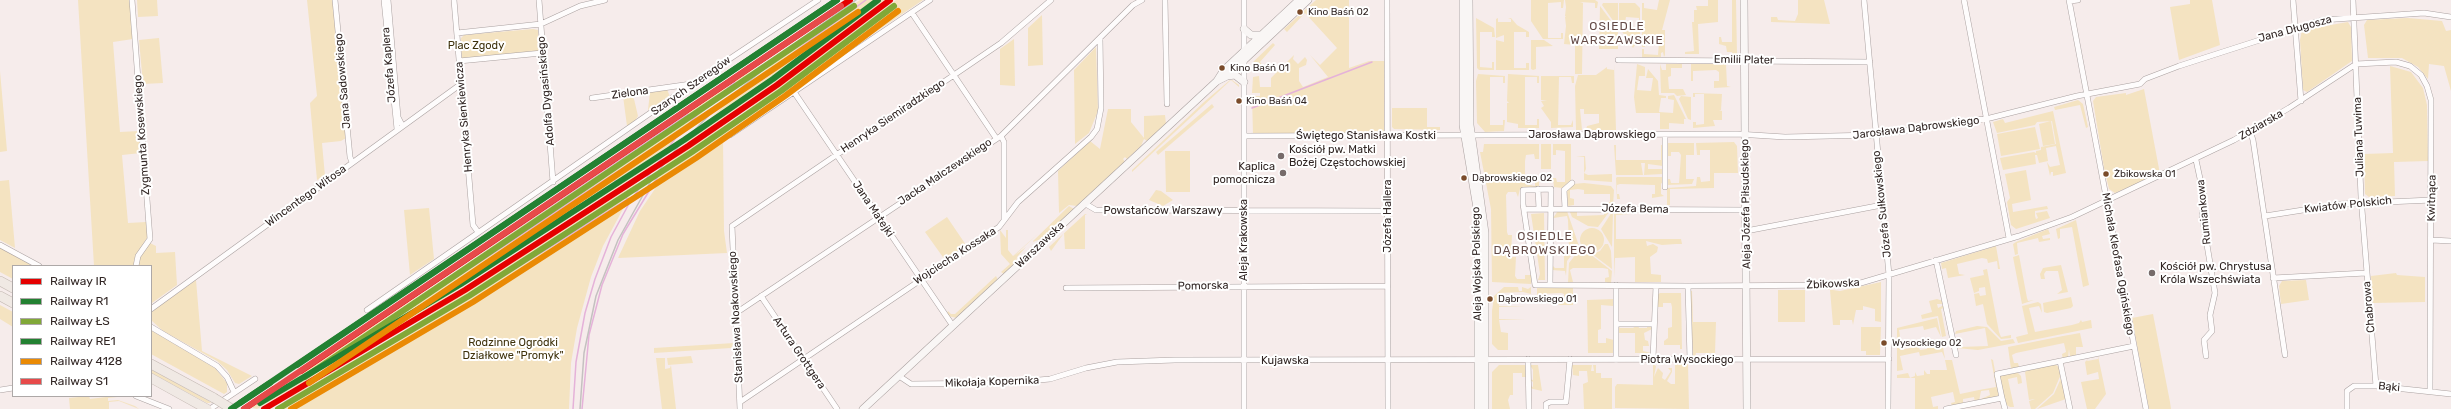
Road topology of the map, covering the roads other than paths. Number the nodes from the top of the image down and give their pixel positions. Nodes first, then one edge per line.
1 (132, 0) edge
2 (335, 0) edge
3 (384, 0) edge
4 (388, 0) edge
5 (454, 0) edge
6 (538, 0) edge
7 (605, 0) edge
8 (818, 0) edge
9 (930, 0) edge
10 (1051, 0) edge
11 (1142, 0) edge
12 (1165, 0) edge
13 (1244, 0) edge
14 (1299, 0) edge
15 (1308, 0) edge
16 (1387, 0) edge
17 (1463, 0) edge
18 (1469, 0) edge
19 (1744, 0) edge
20 (1864, 0) edge
21 (1964, 0) edge
22 (2078, 0) edge
23 (2293, 0) edge
24 (2353, 0) edge
25 (2070, 1) edge
26 (912, 13) junction
27 (2354, 16) junction
28 (2451, 17) edge
29 (540, 24) junction
30 (2296, 27) junction
31 (1244, 29) junction
32 (457, 33) junction
33 (1261, 35) junction
34 (1100, 38) junction
35 (1244, 51) junction
36 (542, 53) junction
37 (1244, 60) junction
38 (1618, 60) dead end
39 (1744, 60) junction
40 (459, 61) junction
41 (1870, 62) junction
42 (2356, 64) junction
43 (954, 74) junction
44 (1226, 76) junction
45 (2145, 79) joint
46 (1217, 81) junction
47 (1244, 82) junction
48 (461, 84) junction
49 (692, 84) junction
50 (794, 92) junction
51 (2087, 94) junction
52 (592, 98) dead end
53 (2301, 101) junction
54 (1167, 104) dead end
55 (1987, 119) junction
56 (402, 125) junction
57 (396, 129) junction
58 (2250, 131) junction
59 (730, 135) dead end
60 (1665, 135) junction
61 (1745, 135) junction
62 (1875, 135) junction
63 (1244, 136) junction
64 (1387, 136) junction
65 (1467, 136) junction
66 (998, 137) junction
67 (836, 154) junction
68 (2196, 160) junction
69 (352, 162) junction
70 (2160, 177) joint
71 (554, 182) junction
72 (1572, 183) dead end
73 (1665, 187) dead end
74 (1538, 189) junction
75 (2432, 200) junction
76 (2107, 201) junction
77 (2362, 202) junction
78 (1084, 203) junction
79 (1882, 205) junction
80 (1524, 208) junction
81 (1551, 208) junction
82 (1565, 208) junction
83 (1539, 209) junction
84 (1388, 210) junction
85 (1746, 210) junction
86 (1244, 211) junction
87 (2265, 216) junction
88 (878, 217) junction
89 (1004, 221) junction
90 (732, 226) joint
91 (1746, 231) junction
92 (478, 232) junction
93 (2009, 238) junction
94 (2431, 240) junction
95 (2451, 241) edge
96 (0, 245) edge
97 (1936, 260) junction
98 (37, 265) edge
99 (136, 265) edge
100 (2366, 273) junction
101 (1889, 276) junction
102 (2273, 278) junction
103 (920, 279) junction
104 (0, 281) edge
105 (1550, 285) junction
106 (1616, 285) junction
107 (1747, 285) junction
108 (1244, 286) junction
109 (1388, 286) junction
110 (1656, 286) junction
111 (1688, 286) junction
112 (12, 287) edge
113 (1066, 288) dead end
114 (0, 296) edge
115 (761, 296) junction
116 (12, 302) edge
117 (152, 307) edge
118 (366, 310) dead end
119 (736, 313) junction
120 (1616, 324) junction
121 (1654, 324) junction
122 (953, 326) junction
123 (152, 328) edge
124 (2134, 346) junction
125 (1956, 355) dead end
126 (2286, 355) dead end
127 (2206, 356) dead end
128 (802, 358) junction
129 (1482, 359) junction
130 (1528, 359) junction
131 (1570, 359) junction
132 (1653, 359) junction
133 (1889, 359) junction
134 (1388, 360) junction
135 (1616, 360) junction
136 (1690, 360) junction
137 (1747, 360) junction
138 (1244, 361) junction
139 (2060, 361) junction
140 (152, 365) edge
141 (1086, 368) joint
142 (899, 376) junction
143 (152, 379) edge
144 (255, 379) dead end
145 (2376, 386) junction
146 (12, 388) edge
147 (0, 390) edge
148 (2430, 391) junction
149 (234, 392) junction
150 (2451, 394) edge
151 (139, 397) edge
152 (2002, 398) junction
153 (740, 402) junction
154 (206, 408) edge
155 (169, 409) edge
156 (232, 409) edge
157 (740, 409) edge
158 (837, 409) edge
159 (863, 409) edge
160 (1244, 409) edge
161 (1388, 409) edge
162 (1478, 409) edge
163 (1485, 409) edge
164 (1529, 409) edge
165 (1546, 409) edge
166 (1747, 409) edge
167 (1888, 409) edge
168 (1946, 409) edge
169 (2005, 409) edge
170 (2070, 409) edge
171 (2146, 409) edge
172 (2347, 409) edge

1 - 99 street, Zygmunta Kosewskiego
2 - 69 street, Jana Sadowskiego
3 - 57 street, Józefa Kaplera
4 - 56 street, Józefa Kaplera
5 - 32 street, Henryka Sienkiewicza
6 - 29 street, Adolfa Dygasińskiego
7 - 29 street
8 - 49 street, Szarych Szeregów
9 - 26 street
10 - 43 street, Henryka Siemiradzkiego
11 - 34 street, Jacka Malczewskiego
12 - 54 street
13 - 31 street, Aleja Krakowska
14 - 33 street, Warszawska
15 - 37 street, Warszawska
16 - 64 street, Józefa Hallera
17 - 65 street, Aleja Wojska Polskiego
18 - 65 street, Aleja Wojska Polskiego
19 - 39 street, Aleja Józefa Piłsudskiego
20 - 41 street, Józefa Sułkowskiego
21 - 55 street
22 - 25 street
23 - 30 street
24 - 27 street, Juliana Tuwima
25 - 51 street, Michała Kleofasa Ogińskiego
26 - 43 street
26 - 50 street
27 - 28 street, Jana Długosza
27 - 30 street, Jana Długosza
27 - 42 street, Juliana Tuwima
29 - 32 street
29 - 36 street, Adolfa Dygasińskiego
30 - 45 street, Jana Długosza
30 - 53 street
31 - 33 street
31 - 35 street, Aleja Krakowska
32 - 40 street, Henryka Sienkiewicza
33 - 35 street, Warszawska
34 - 66 street, Jacka Malczewskiego
34 - 89 street, Wojciecha Kossaka
35 - 37 street, Aleja Krakowska
35 - 46 street, Warszawska
36 - 40 street
36 - 71 street, Adolfa Dygasińskiego
37 - 44 street, Warszawska
37 - 47 street, Aleja Krakowska
38 - 39 street, Emilii Plater
39 - 41 street, Emilii Plater
39 - 61 street, Aleja Józefa Piłsudskiego
40 - 48 street, Henryka Sienkiewicza
41 - 62 street, Józefa Sułkowskiego
42 - 53 street, Zdziarska
42 - 75 street, Kwitnąca
42 - 77 street, Juliana Tuwima
43 - 66 street
43 - 67 street, Henryka Siemiradzkiego
44 - 46 street, Warszawska
44 - 47 street
45 - 51 street, Jarosława Dąbrowskiego
46 - 78 street, Warszawska
47 - 63 street, Aleja Krakowska
48 - 56 street, Wincentego Witosa
48 - 92 street, Henryka Sienkiewicza
49 - 52 street, Zielona
49 - 71 street, Szarych Szeregów
50 - 59 street
50 - 67 street, Jana Matejki
51 - 55 street, Jarosława Dąbrowskiego
51 - 76 street, Michała Kleofasa Ogińskiego
53 - 58 street, Zdziarska
55 - 62 street, Jarosława Dąbrowskiego
55 - 93 street
56 - 57 street, Wincentego Witosa
57 - 69 street, Wincentego Witosa
58 - 68 street, Zdziarska
58 - 87 street
60 - 61 street, Jarosława Dąbrowskiego
60 - 65 street, Jarosława Dąbrowskiego
60 - 73 street
61 - 62 street, Jarosława Dąbrowskiego
61 - 85 street, Aleja Józefa Piłsudskiego
62 - 79 street, Józefa Sułkowskiego
63 - 64 street, Świętego Stanisława Kostki
63 - 86 street, Aleja Krakowska
64 - 65 street, Świętego Stanisława Kostki
64 - 84 street, Józefa Hallera
65 - 129 street, Aleja Wojska Polskiego
66 - 88 street, Jacka Malczewskiego
66 - 89 street
67 - 88 street, Jana Matejki
67 - 90 street, Henryka Siemiradzkiego
68 - 70 street, Zdziarska
68 - 127 street, Rumiankowa
69 - 117 street, Wincentego Witosa
70 - 76 street, Żbikowska
71 - 92 street, Szarych Szeregów
72 - 82 street
74 - 80 street
74 - 81 street
74 - 83 street
75 - 77 street, Kwiatów Polskich
75 - 94 street, Kwitnąca
76 - 93 street, Żbikowska
76 - 124 street, Michała Kleofasa Ogińskiego
77 - 87 street, Kwiatów Polskich
77 - 100 street, Juliana Tuwima
78 - 86 street, Powstańców Warszawy
78 - 122 street, Warszawska
79 - 91 street
79 - 101 street, Józefa Sułkowskiego
80 - 83 street, Józefa Bema
80 - 105 street, Żbikowska
81 - 82 street, Józefa Bema
81 - 83 street, Józefa Bema
81 - 105 street
82 - 85 street, Józefa Bema
84 - 86 street, Powstańców Warszawy
84 - 109 street, Józefa Hallera
85 - 91 street, Aleja Józefa Piłsudskiego
86 - 108 street, Aleja Krakowska
87 - 102 street
88 - 103 street, Jana Matejki
88 - 115 street, Jacka Malczewskiego
89 - 103 street, Wojciecha Kossaka
90 - 119 street, Stanisława Noakowskiego
91 - 107 street, Aleja Józefa Piłsudskiego
92 - 118 street, Szarych Szeregów
93 - 97 street, Żbikowska
94 - 95 street
94 - 148 street, Kwitnąca
96 - 98 street
97 - 101 street, Żbikowska
97 - 125 street
100 - 102 street, Chabrowa
100 - 145 street, Chabrowa
101 - 107 street, Żbikowska
101 - 133 street, Józefa Sułkowskiego
102 - 126 street
103 - 122 street, Jana Matejki
103 - 128 street, Wojciecha Kossaka
104 - 112 highway
105 - 106 street, Żbikowska
106 - 110 street, Żbikowska
106 - 120 street
107 - 111 street, Żbikowska
107 - 137 street, Aleja Józefa Piłsudskiego
108 - 109 street, Pomorska
108 - 113 street, Pomorska
108 - 138 street, Aleja Krakowska
109 - 134 street, Józefa Hallera
110 - 111 street, Żbikowska
110 - 121 street
111 - 136 street
114 - 116 highway
115 - 119 street, Jacka Malczewskiego
115 - 128 street, Artura Grottgera
119 - 153 street, Stanisława Noakowskiego
120 - 121 street
120 - 135 street
121 - 132 street
122 - 142 street, Warszawska
123 - 149 street
124 - 139 street
124 - 171 street, Michała Kleofasa Ogińskiego
128 - 153 street, Wojciecha Kossaka
128 - 158 street, Artura Grottgera
129 - 130 street, Piotra Wysockiego
129 - 134 street, Kujawska
129 - 162 street, Aleja Wojska Polskiego
129 - 163 street, Aleja Wojska Polskiego
130 - 131 street, Piotra Wysockiego
130 - 164 street
131 - 135 street, Piotra Wysockiego
131 - 165 street
132 - 135 street, Piotra Wysockiego
132 - 136 street, Piotra Wysockiego
133 - 137 street, Piotra Wysockiego
133 - 167 street, Józefa Sułkowskiego
134 - 138 street, Kujawska
134 - 161 street, Józefa Hallera
136 - 137 street, Piotra Wysockiego
137 - 166 street, Aleja Józefa Piłsudskiego
138 - 141 street, Kujawska
138 - 160 street, Aleja Krakowska
139 - 152 street
139 - 170 street
140 - 156 highway, bridge
141 - 142 street, Mikołaja Kopernika
142 - 159 street, Warszawska
143 - 154 highway
144 - 149 street
145 - 148 street, Bąki
145 - 172 street, Bąki
146 - 147 street
148 - 150 street, Bąki
149 - 154 street
151 - 155 street
152 - 168 street
152 - 169 street
153 - 157 street, Stanisława Noakowskiego

